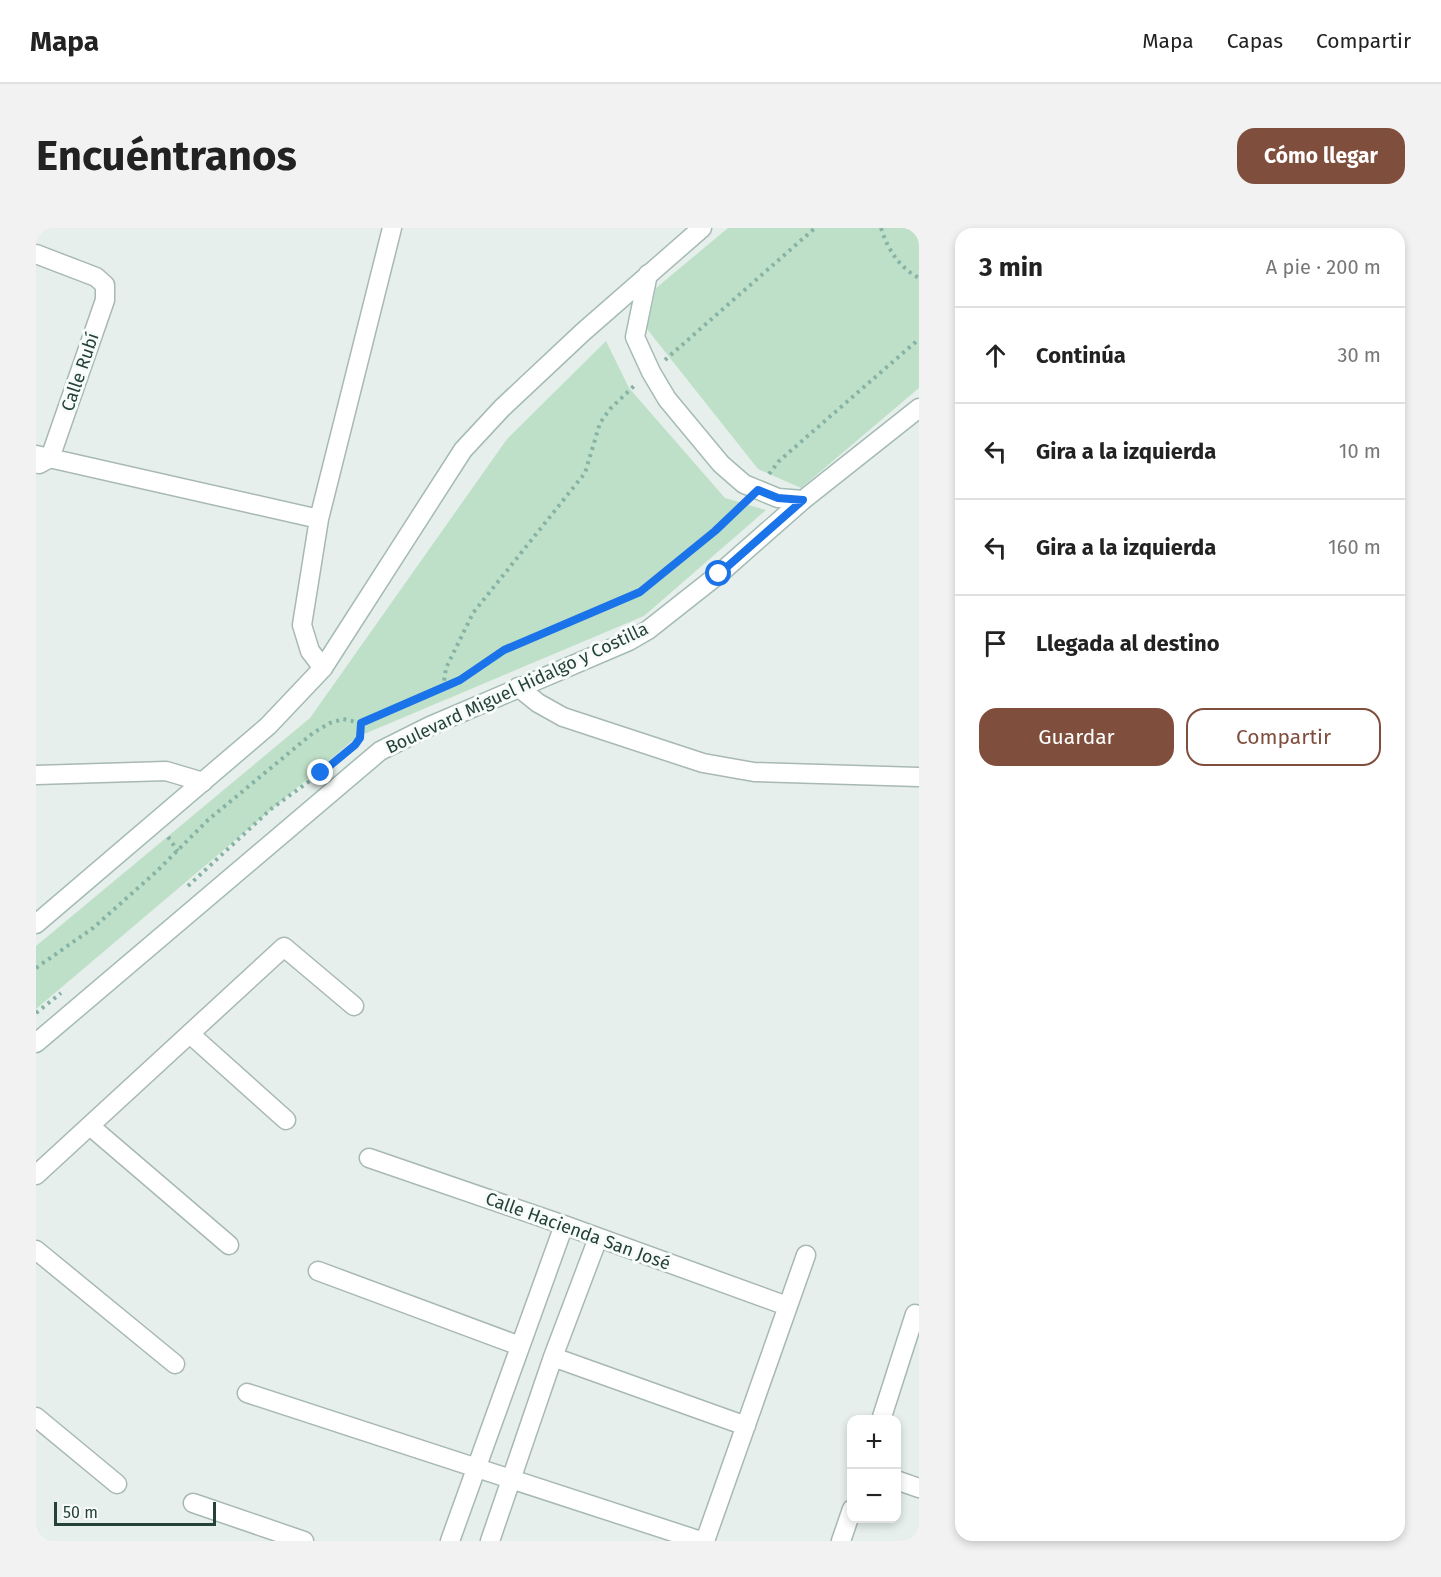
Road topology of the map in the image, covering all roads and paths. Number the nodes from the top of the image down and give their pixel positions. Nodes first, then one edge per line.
1 (392, 228) edge
2 (702, 228) edge
3 (815, 228) edge
4 (881, 228) edge
5 (36, 254) edge
6 (919, 278) edge
7 (642, 281) junction
8 (919, 339) edge
9 (651, 372) junction
10 (919, 408) edge
11 (41, 459) edge
12 (758, 490) junction
13 (803, 500) junction
14 (319, 519) junction
15 (323, 668) junction
16 (518, 687) junction
17 (443, 688) junction
18 (361, 723) junction
19 (346, 753) dead end
20 (330, 766) dead end
21 (36, 775) edge
22 (919, 777) edge
23 (202, 782) junction
24 (185, 889) dead end
25 (36, 924) edge
26 (36, 968) edge
27 (63, 992) dead end
28 (354, 1006) dead end
29 (36, 1013) edge
30 (190, 1034) junction
31 (36, 1043) edge
32 (286, 1120) dead end
33 (90, 1126) junction
34 (369, 1158) dead end
35 (36, 1175) edge
36 (564, 1225) junction
37 (598, 1238) junction
38 (229, 1245) dead end
39 (36, 1250) edge
40 (806, 1255) dead end
41 (318, 1271) dead end
42 (787, 1306) junction
43 (915, 1314) dead end
44 (519, 1346) junction
45 (911, 1356) edge
46 (554, 1357) junction
47 (175, 1364) dead end
48 (247, 1393) dead end
49 (883, 1415) edge
50 (36, 1417) edge
51 (746, 1426) junction
52 (476, 1468) junction
53 (512, 1480) junction
54 (901, 1481) edge
55 (117, 1484) dead end
56 (919, 1488) edge
57 (193, 1503) dead end
58 (847, 1523) edge
59 (304, 1541) edge
60 (450, 1541) edge
61 (490, 1541) edge
62 (703, 1541) edge
63 (841, 1541) edge

1 - 14 street
2 - 7 street
3 - 9 path
4 - 6 path
5 - 11 street, Calle Rubí
7 - 9 street
7 - 15 street
8 - 12 path
9 - 12 street
9 - 17 path
10 - 13 street, Boulevard Miguel Hidalgo y Costilla
11 - 14 street
12 - 13 street
12 - 17 path
13 - 16 street, Boulevard Miguel Hidalgo y Costilla
14 - 15 street
15 - 23 street
16 - 22 street
16 - 31 street, Boulevard Miguel Hidalgo y Costilla
17 - 18 path
18 - 19 path
18 - 26 path
20 - 24 path
21 - 23 street
23 - 25 street
27 - 29 path
28 - 30 street
30 - 32 street
30 - 33 street
33 - 35 street
33 - 38 street
34 - 36 street, Calle Hacienda San José
36 - 37 street, Calle Hacienda San José
36 - 44 street
37 - 42 street, Calle Hacienda San José
37 - 46 street
39 - 47 street
40 - 42 street
41 - 44 street
42 - 51 street
43 - 45 street
44 - 52 street
45 - 49 street
46 - 51 street
46 - 53 street
48 - 52 street
50 - 55 street
51 - 62 street
52 - 53 street
52 - 60 street
53 - 61 street
53 - 62 street
54 - 56 street
57 - 59 street
58 - 63 street

